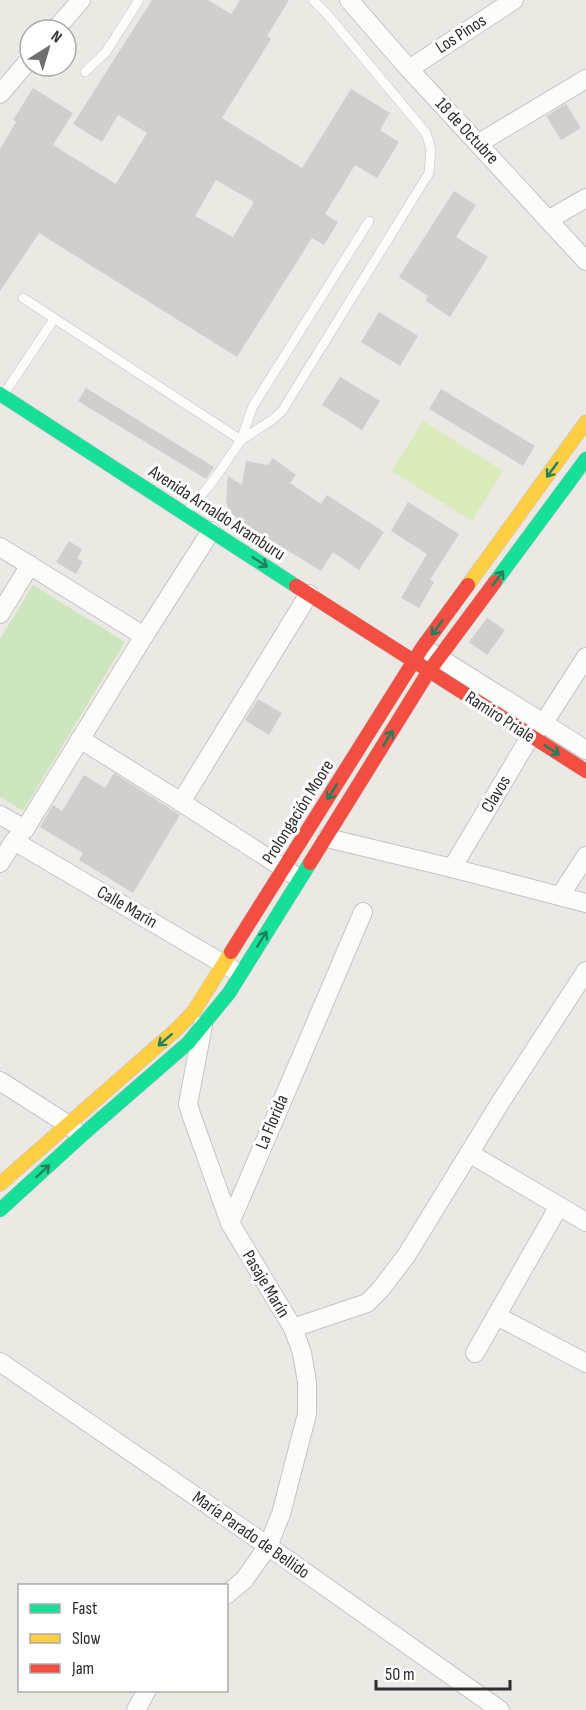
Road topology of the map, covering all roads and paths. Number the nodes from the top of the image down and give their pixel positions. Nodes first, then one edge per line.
1 (81, 0) edge
2 (140, 0) edge
3 (313, 0) edge
4 (349, 0) edge
5 (514, 0) edge
6 (65, 18) edge
7 (409, 69) junction
8 (85, 72) dead end
9 (18, 73) edge
10 (586, 79) edge
11 (0, 94) edge
12 (479, 144) junction
13 (586, 198) edge
14 (548, 220) junction
15 (369, 221) dead end
16 (586, 261) edge
17 (23, 298) dead end
18 (54, 319) junction
19 (2, 395) edge
20 (586, 422) edge
21 (241, 440) junction
22 (586, 459) edge
23 (185, 515) junction
24 (211, 531) junction
25 (0, 547) edge
26 (30, 565) junction
27 (309, 594) junction
28 (0, 614) edge
29 (144, 636) junction
30 (418, 655) junction
31 (586, 657) edge
32 (434, 664) junction
33 (537, 730) junction
34 (80, 739) junction
35 (586, 750) edge
36 (586, 771) edge
37 (181, 802) junction
38 (0, 815) edge
39 (19, 835) junction
40 (327, 838) junction
41 (586, 856) edge
42 (0, 863) edge
43 (452, 868) junction
44 (292, 874) junction
45 (560, 896) junction
46 (586, 903) edge
47 (363, 912) dead end
48 (224, 964) junction
49 (586, 971) edge
50 (239, 974) junction
51 (199, 1018) junction
52 (0, 1081) edge
53 (74, 1130) junction
54 (470, 1153) junction
55 (0, 1184) edge
56 (559, 1206) junction
57 (0, 1210) edge
58 (586, 1222) edge
59 (230, 1223) junction
60 (497, 1316) junction
61 (293, 1328) junction
62 (475, 1353) dead end
63 (586, 1363) edge
64 (1, 1364) edge
65 (268, 1546) junction
66 (228, 1593) edge
67 (146, 1692) edge
68 (136, 1710) edge
69 (500, 1710) edge

1 - 6 street
2 - 8 lane
3 - 21 lane
4 - 7 street, 18 de Octubre
5 - 7 street, Los Pinos
7 - 12 street, 18 de Octubre
9 - 11 street
10 - 12 street
12 - 14 street, 18 de Octubre
13 - 14 street
14 - 16 street, 18 de Octubre
15 - 21 lane
17 - 18 lane
18 - 19 lane
18 - 21 lane
19 - 23 street, Avenida Arnaldo Aramburu
20 -> 30 street, Prolongación Moore
21 - 23 lane
32 -> 22 street, Prolongación Moore
23 - 24 street, Avenida Arnaldo Aramburu
24 -> 27 street, Avenida Arnaldo Aramburu
24 - 29 street
25 - 26 street
26 - 28 street
26 - 29 street
27 - 30 street, Avenida Arnaldo Aramburu
27 - 37 street
29 - 34 street
30 - 32 street, Ramiro Priale
30 -> 44 street, Prolongación Moore
31 - 33 street, Clavos
32 - 33 street, Ramiro Priale
40 -> 32 street, Prolongación Moore
33 - 35 street, Ramiro Priale
33 -> 36 street, Ramiro Priale
33 - 43 street, Clavos
34 - 37 street
34 - 39 street
37 - 44 street
38 - 39 street, Calle Marin
39 - 42 street
39 - 48 street, Calle Marin
40 - 43 street
40 - 44 street, Prolongación Moore
41 - 45 street
43 - 45 street
44 - 48 street, Prolongación Moore
50 -> 44 street, Prolongación Moore
45 - 46 street
47 - 59 street, La Florida
48 - 50 street, Calle Marin
48 - 51 street, Prolongación Moore
49 - 54 street
50 - 51 street, Prolongación Moore
51 - 53 street, Prolongación Moore
51 - 59 street, Pasaje Marín
52 - 53 street
53 - 55 street, Prolongación Moore
57 -> 53 street, Prolongación Moore
54 - 56 street
54 - 61 street
56 - 58 street
56 - 60 street
59 - 61 street, Pasaje Marín
60 - 62 street
60 - 63 street
61 - 65 street, Pasaje Marín
64 - 65 street, María Parado de Bellido
65 - 66 street, Pasaje Marín
65 - 69 street, María Parado de Bellido
67 - 68 street

